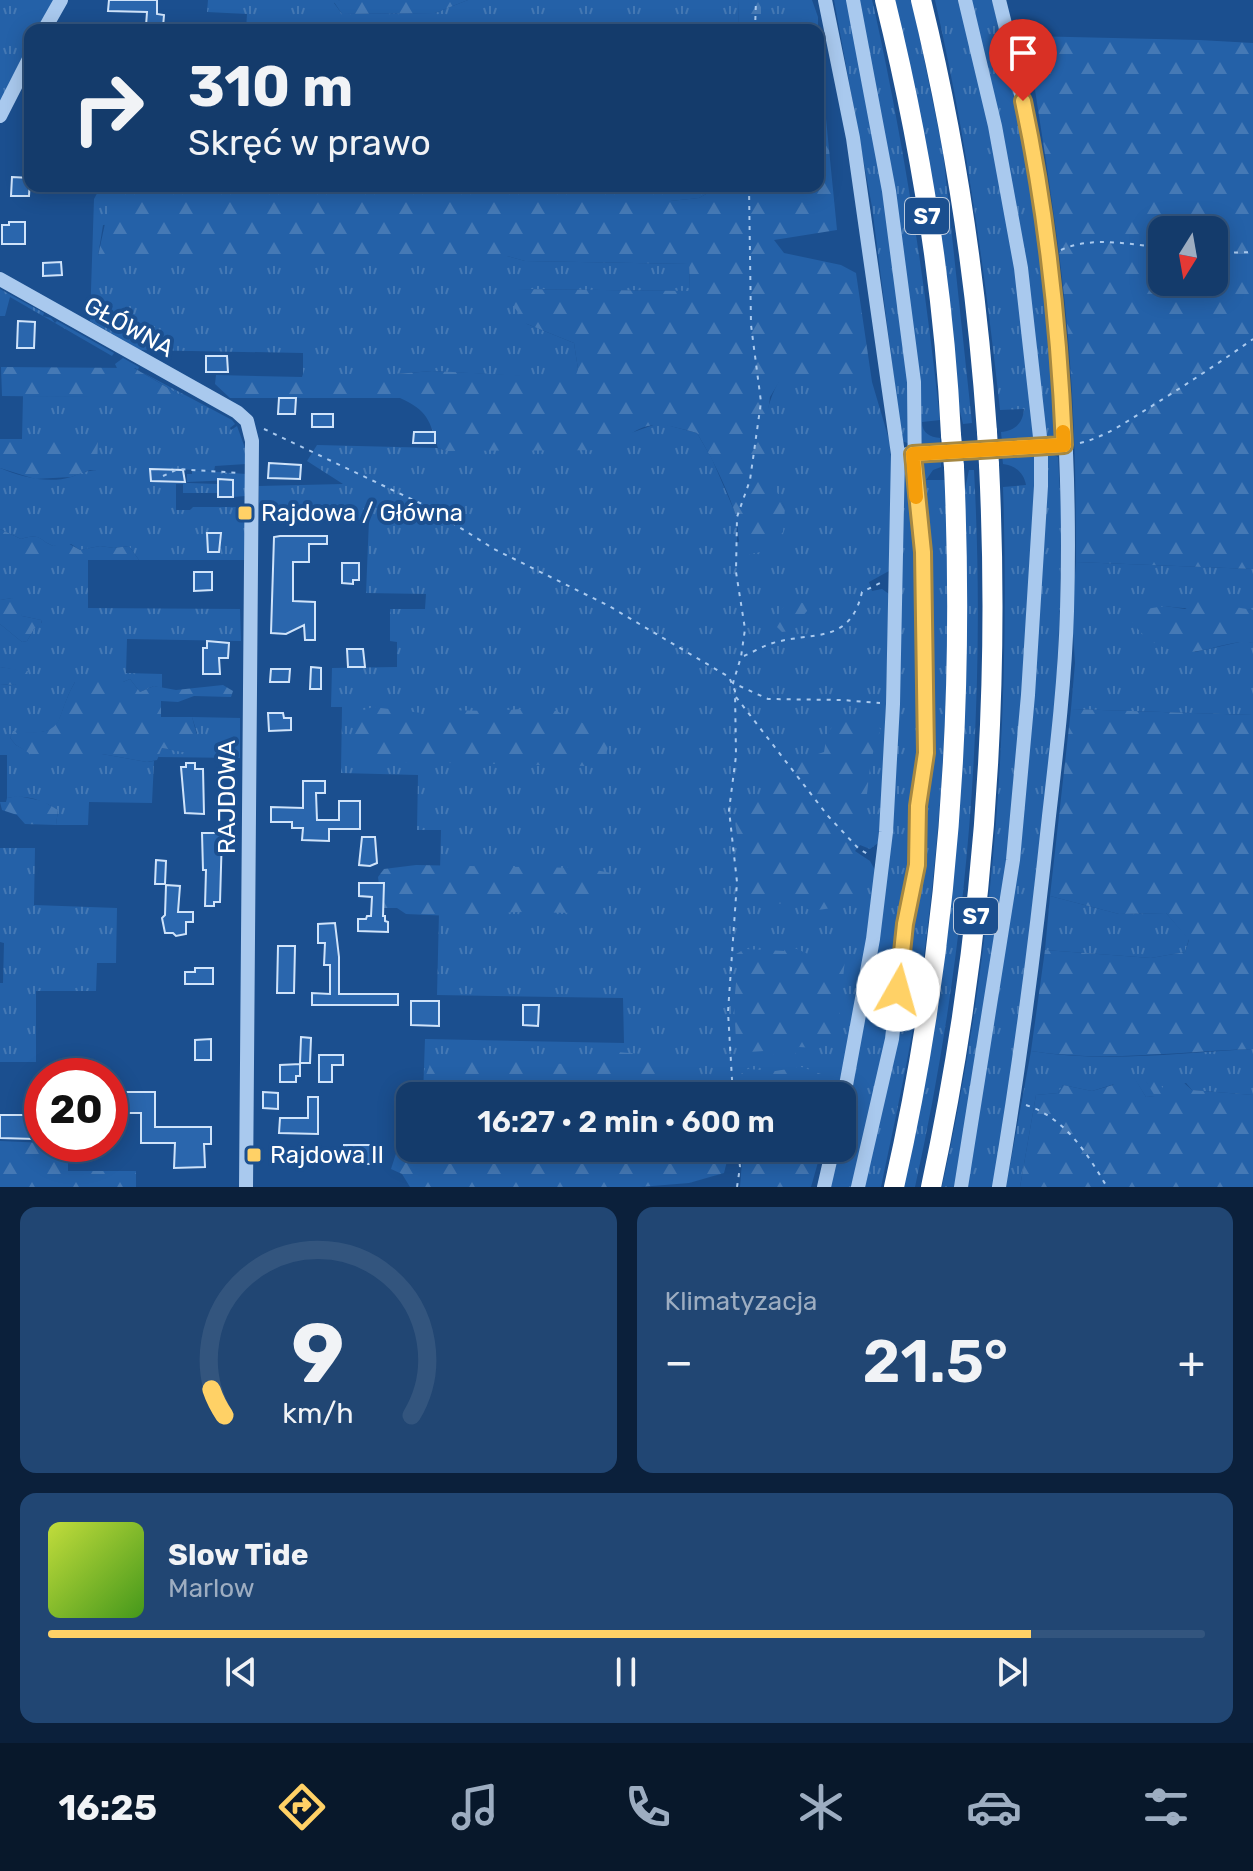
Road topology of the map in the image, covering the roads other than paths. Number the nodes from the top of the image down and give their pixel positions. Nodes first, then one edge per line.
1 (61, 0) edge
2 (825, 0) edge
3 (853, 0) edge
4 (885, 0) edge
5 (921, 0) edge
6 (965, 0) edge
7 (999, 0) edge
8 (47, 24) edge
9 (24, 69) edge
10 (0, 116) edge
11 (0, 279) edge
12 (251, 429) joint
13 (1064, 445) junction
14 (1041, 446) junction
15 (906, 454) junction
16 (847, 1082) edge
17 (830, 1162) edge
18 (246, 1187) edge
19 (824, 1187) edge
20 (858, 1187) edge
21 (894, 1187) edge
22 (931, 1187) edge
23 (961, 1187) edge
24 (999, 1187) edge

1 - 8 street
2 - 15 street
3 - 15 street
4 - 21 highway, S7, bridge
5 - 22 highway, S7, bridge
6 - 14 street
7 - 13 street
9 - 10 street
11 - 12 street, GŁÓWNA
12 - 18 street, RAJDOWA
13 - 14 street
13 - 24 street
14 - 15 street
14 - 23 street
15 - 16 street
15 - 20 street
17 - 19 street

